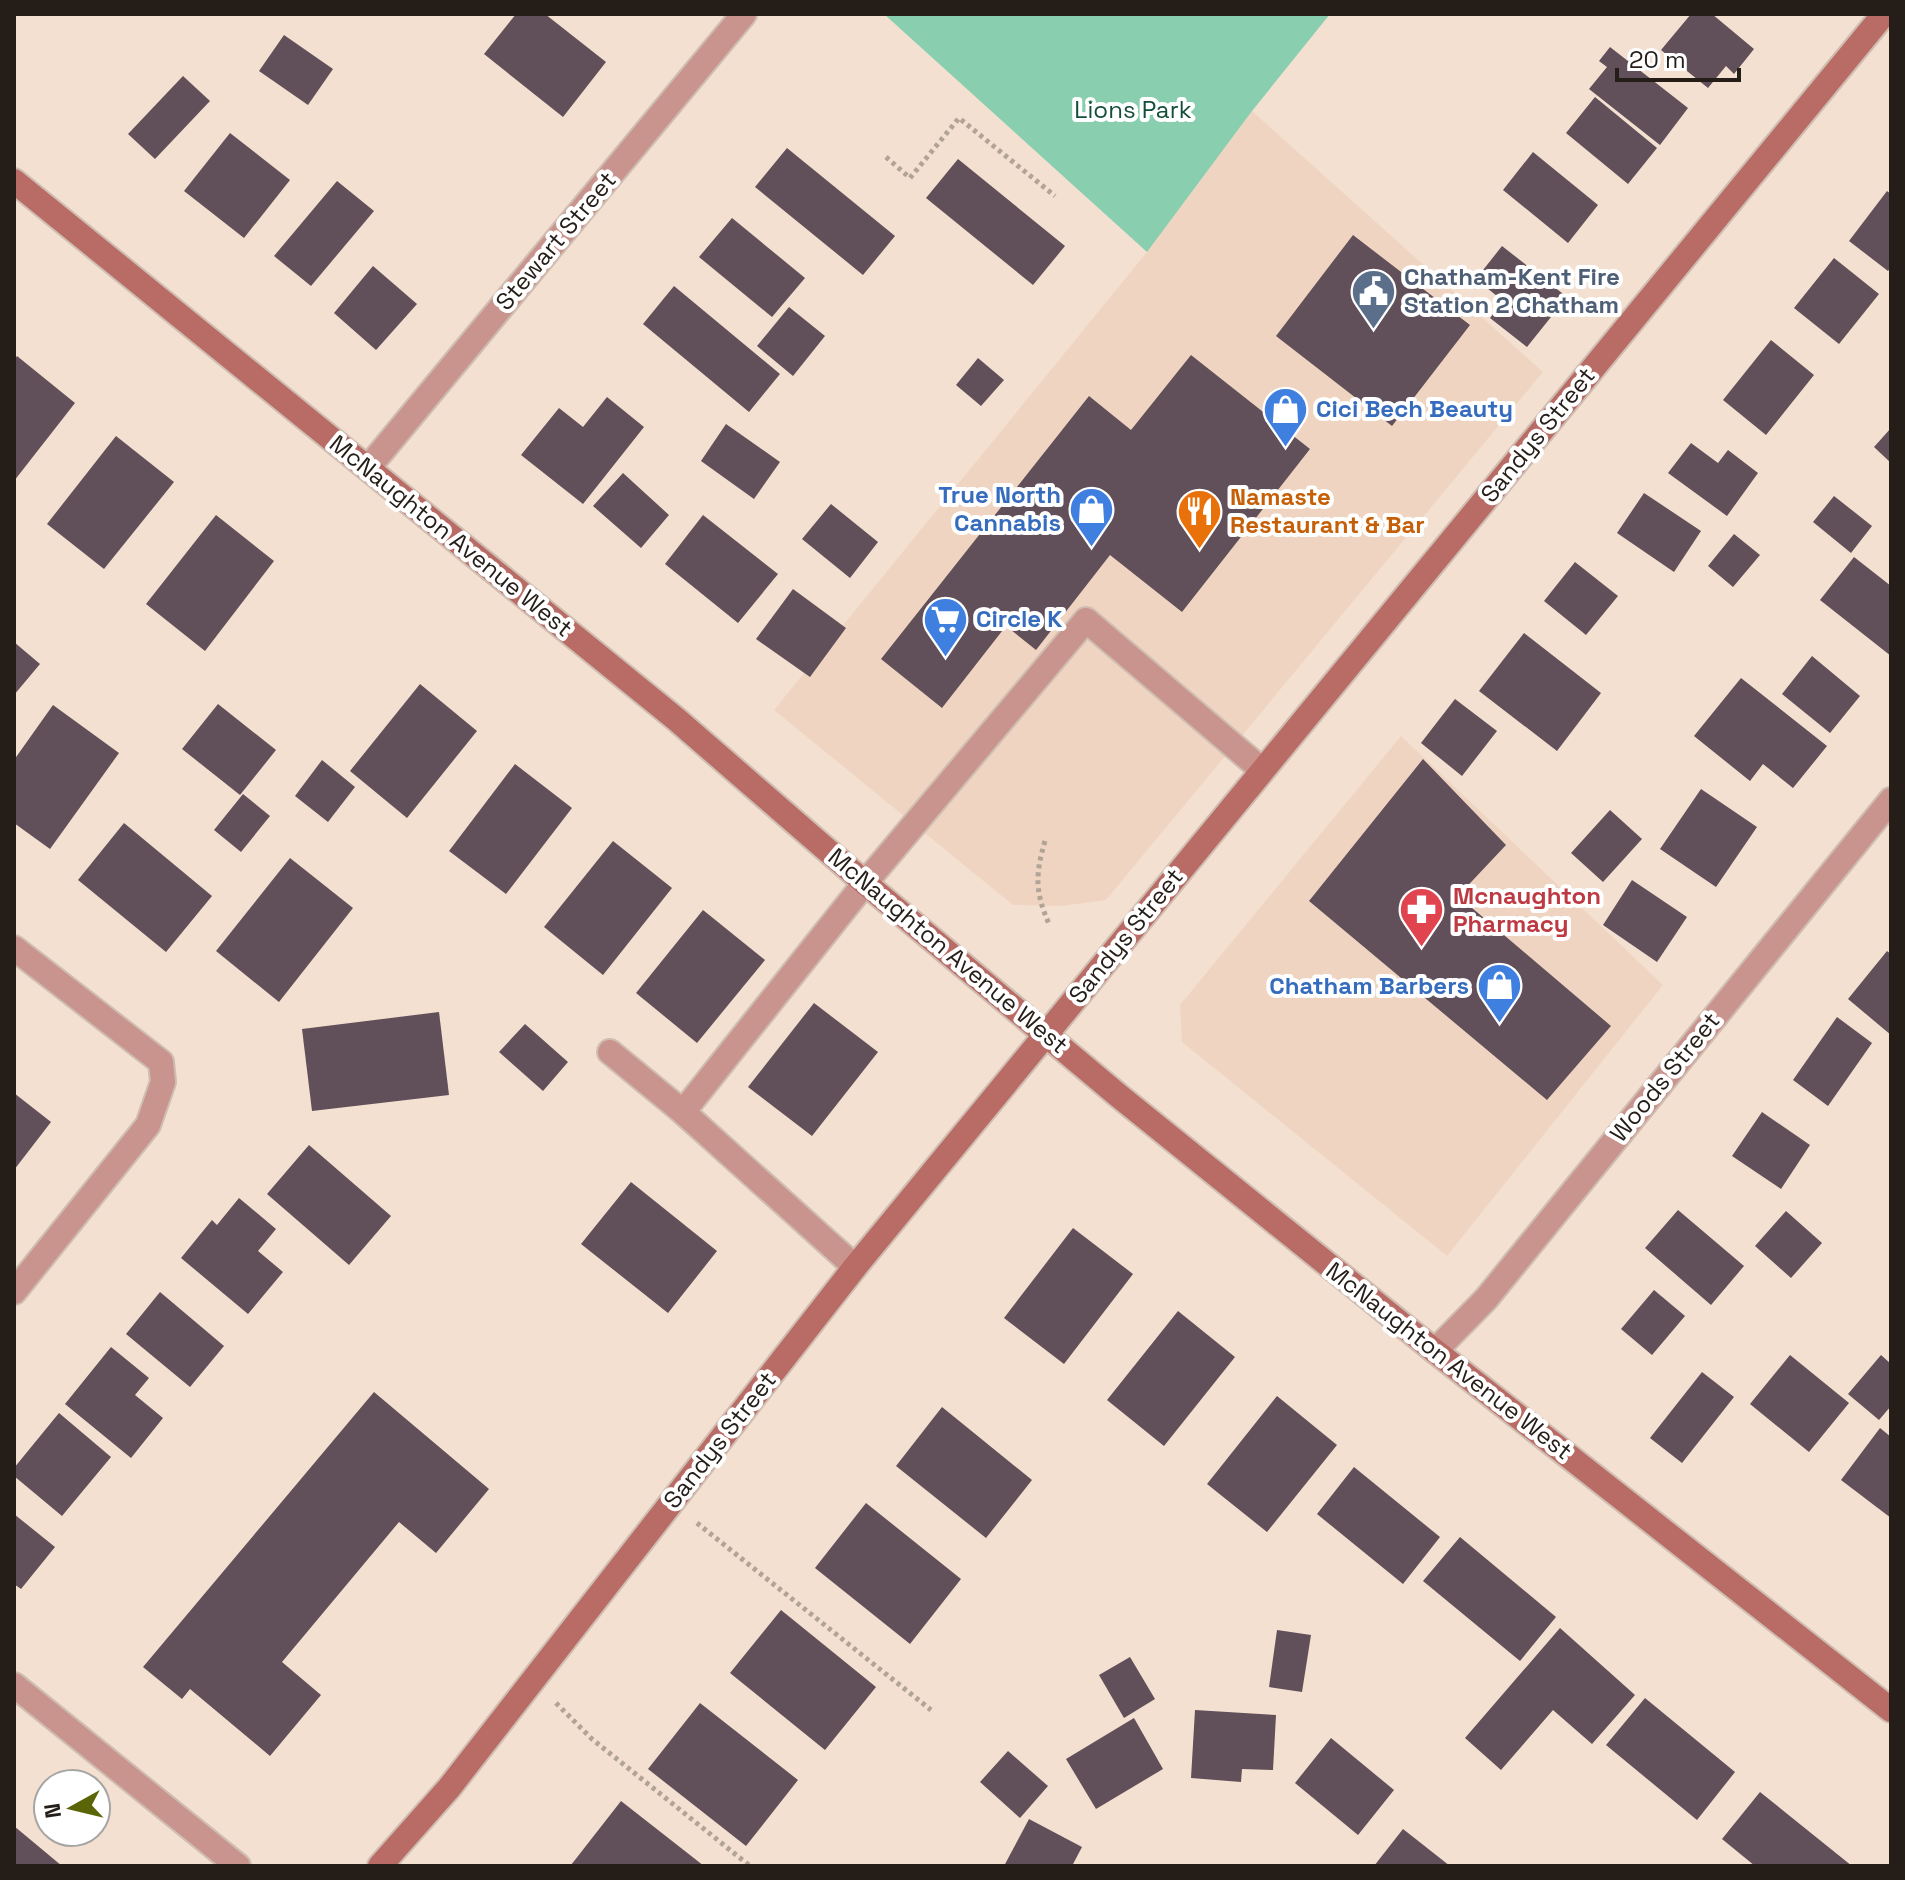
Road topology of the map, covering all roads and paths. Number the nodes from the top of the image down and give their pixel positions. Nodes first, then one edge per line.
1 (744, 14) edge
2 (1884, 14) edge
3 (886, 157) dead end
4 (14, 181) edge
5 (1055, 196) dead end
6 (368, 468) junction
7 (1262, 770) junction
8 (1891, 800) edge
9 (1045, 841) dead end
10 (865, 883) junction
11 (1049, 924) dead end
12 (14, 948) edge
13 (1047, 1033) junction
14 (610, 1052) dead end
15 (683, 1112) junction
16 (855, 1267) junction
17 (14, 1292) edge
18 (1435, 1351) junction
19 (671, 1503) junction
20 (533, 1680) junction
21 (14, 1685) edge
22 (931, 1710) dead end
23 (1891, 1710) edge
24 (238, 1866) edge
25 (380, 1866) edge
26 (750, 1866) edge

1 - 6 street, Stewart Street
2 - 7 main road, Sandys Street
3 - 5 path
4 - 6 main road, McNaughton Avenue West
6 - 10 main road, McNaughton Avenue West
7 - 10 street
7 - 13 main road, Sandys Street
8 - 18 street, Woods Street
9 - 11 path
10 - 13 main road, McNaughton Avenue West
10 - 15 street
12 - 17 street
13 - 16 main road, Sandys Street
13 - 18 main road, McNaughton Avenue West
14 - 15 street
15 - 16 street
16 - 19 main road, Sandys Street
18 - 23 main road, McNaughton Avenue West
19 - 20 main road, Sandys Street
19 - 22 path
20 - 25 main road, Sandys Street
20 - 26 path
21 - 24 street

